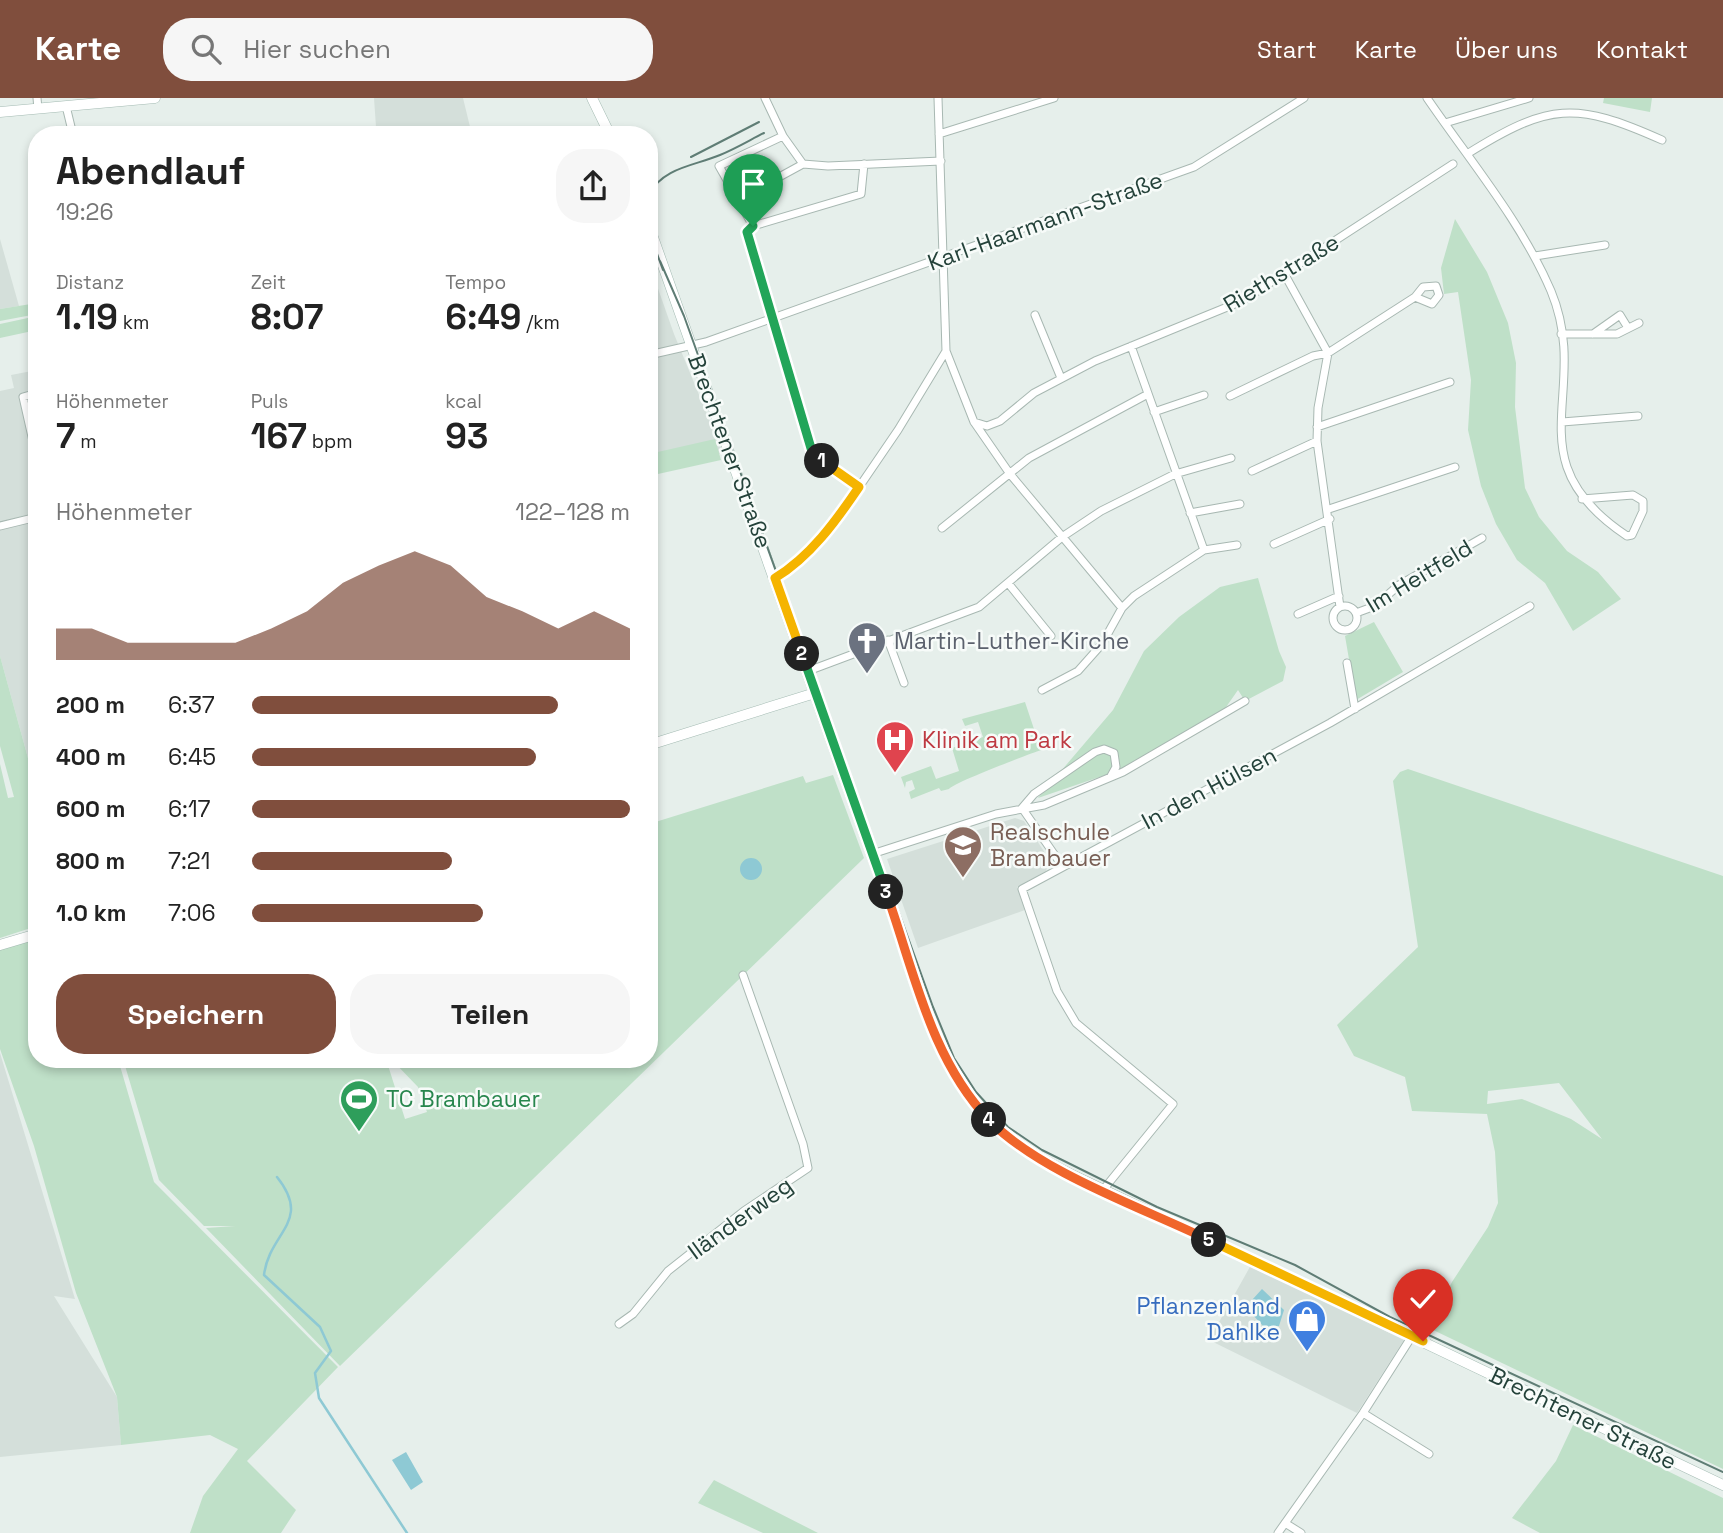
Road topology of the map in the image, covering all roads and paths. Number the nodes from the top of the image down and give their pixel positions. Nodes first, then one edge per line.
1 (155, 98) edge
2 (592, 98) edge
3 (765, 98) edge
4 (938, 98) edge
5 (1054, 98) edge
6 (1304, 98) edge
7 (1427, 98) edge
8 (1529, 98) edge
9 (38, 103) edge
10 (66, 106) junction
11 (0, 112) edge
12 (1445, 123) junction
13 (71, 126) edge
14 (606, 126) edge
15 (939, 134) junction
16 (783, 136) junction
17 (1662, 140) dead end
18 (1467, 154) junction
19 (941, 161) junction
20 (803, 164) junction
21 (864, 164) junction
22 (1453, 164) dead end
23 (737, 200) junction
24 (750, 229) junction
25 (1605, 245) dead end
26 (658, 251) edge
27 (1535, 256) junction
28 (942, 259) junction
29 (1285, 275) junction
30 (1415, 297) dead end
31 (1035, 315) dead end
32 (773, 319) junction
33 (1639, 323) dead end
34 (1628, 328) junction
35 (1561, 334) junction
36 (1588, 336) junction
37 (1131, 346) junction
38 (692, 347) junction
39 (946, 351) junction
40 (658, 353) edge
41 (1328, 354) junction
42 (1061, 378) junction
43 (1450, 382) dead end
44 (1148, 394) junction
45 (1204, 395) dead end
46 (28, 396) edge
47 (1230, 396) dead end
48 (1154, 412) junction
49 (1638, 416) dead end
50 (28, 419) edge
51 (974, 422) junction
52 (1562, 422) junction
53 (1317, 427) junction
54 (1317, 441) junction
55 (1231, 458) dead end
56 (1455, 467) dead end
57 (1252, 471) dead end
58 (1010, 474) junction
59 (1175, 474) junction
60 (859, 487) junction
61 (1582, 499) junction
62 (1240, 504) dead end
63 (1329, 509) junction
64 (1190, 513) junction
65 (28, 519) edge
66 (1330, 519) junction
67 (0, 526) edge
68 (942, 528) dead end
69 (1062, 537) junction
70 (1482, 538) dead end
71 (1274, 544) dead end
72 (1237, 545) dead end
73 (1204, 550) junction
74 (775, 578) junction
75 (1008, 583) junction
76 (1339, 596) junction
77 (1530, 606) dead end
78 (1340, 607) junction
79 (1122, 608) junction
80 (1356, 613) junction
81 (1298, 614) dead end
82 (1051, 636) dead end
83 (888, 640) junction
84 (1347, 663) dead end
85 (808, 671) junction
86 (904, 683) dead end
87 (1042, 690) dead end
88 (815, 693) junction
89 (1245, 701) dead end
90 (1355, 709) junction
91 (658, 742) edge
92 (1111, 776) junction
93 (1022, 808) junction
94 (872, 854) junction
95 (1063, 867) junction
96 (28, 937) edge
97 (0, 945) edge
98 (743, 975) dead end
99 (1103, 1190) junction
100 (619, 1324) dead end
101 (1412, 1336) junction
102 (1363, 1413) junction
103 (1429, 1454) dead end
104 (1723, 1485) edge
105 (1286, 1523) junction
106 (1278, 1533) edge
107 (1301, 1533) edge

1 - 10 main road
2 - 14 main road
3 - 16 street
4 - 15 street
5 - 15 street
6 - 28 street, Karl-Haarmann-Straße
7 - 12 street
8 - 12 street
9 - 10 main road
9 - 11 main road
10 - 13 street
12 - 18 street
15 - 19 street
16 - 20 street
16 - 23 street
17 - 18 street
18 - 27 street
19 - 21 street
19 - 28 street
20 - 21 street
20 - 23 street
21 - 24 street
22 - 29 street, Riethstraße
23 - 24 street
24 - 32 street
25 - 27 street
26 - 38 main road, Brechtener Straße
27 - 35 street
28 - 32 street, Karl-Haarmann-Straße
28 - 39 street
29 - 37 street, Riethstraße
29 - 41 street
30 - 41 street
31 - 42 street
32 - 38 street, Karl-Haarmann-Straße
32 - 60 street
33 - 34 street
34 - 36 street
34 - 36 street
35 - 36 street
35 - 52 street
37 - 42 street, Riethstraße
37 - 44 street
38 - 40 street, Karl-Haarmann-Straße
38 - 74 main road, Brechtener Straße
39 - 51 street
39 - 60 street
41 - 47 street
41 - 53 street, Im Heitfeld
42 - 51 street, Riethstraße
43 - 53 street
44 - 48 street
44 - 58 street
45 - 48 street
46 - 50 street
48 - 59 street
49 - 52 street
51 - 58 street
52 - 61 street
53 - 54 street, Im Heitfeld
54 - 57 street
54 - 63 street, Im Heitfeld
55 - 59 street
56 - 63 street
58 - 68 street
58 - 69 street
59 - 64 street
59 - 69 street
60 - 74 street
61 - 61 street
62 - 64 street
63 - 66 street, Im Heitfeld
64 - 73 street
65 - 67 street
66 - 71 street
66 - 76 street, Im Heitfeld
69 - 75 street
69 - 79 street
70 - 80 street, Im Heitfeld
72 - 73 street
73 - 79 street
74 - 85 main road, Brechtener Straße
75 - 82 street
75 - 83 street
76 - 78 street, Im Heitfeld
76 - 81 street, Im Heitfeld
77 - 90 street, In den Hülsen
78 - 80 street, Im Heitfeld
78 - 80 street, Im Heitfeld
79 - 87 street
83 - 85 street
83 - 86 street
84 - 90 street
85 - 88 main road, Brechtener Straße
88 - 91 main road
88 - 94 main road, Brechtener Straße
89 - 92 street
90 - 95 street, In den Hülsen
92 - 93 street
92 - 93 street
93 - 94 street
93 - 95 street
94 - 99 main road, Brechtener Straße
95 - 99 street, In den Hülsen
96 - 97 main road
98 - 100 street, Iländerweg
99 - 101 main road, Brechtener Straße
101 - 102 street
101 - 104 main road, Brechtener Straße
102 - 103 street
102 - 105 street
105 - 106 street
105 - 107 street

